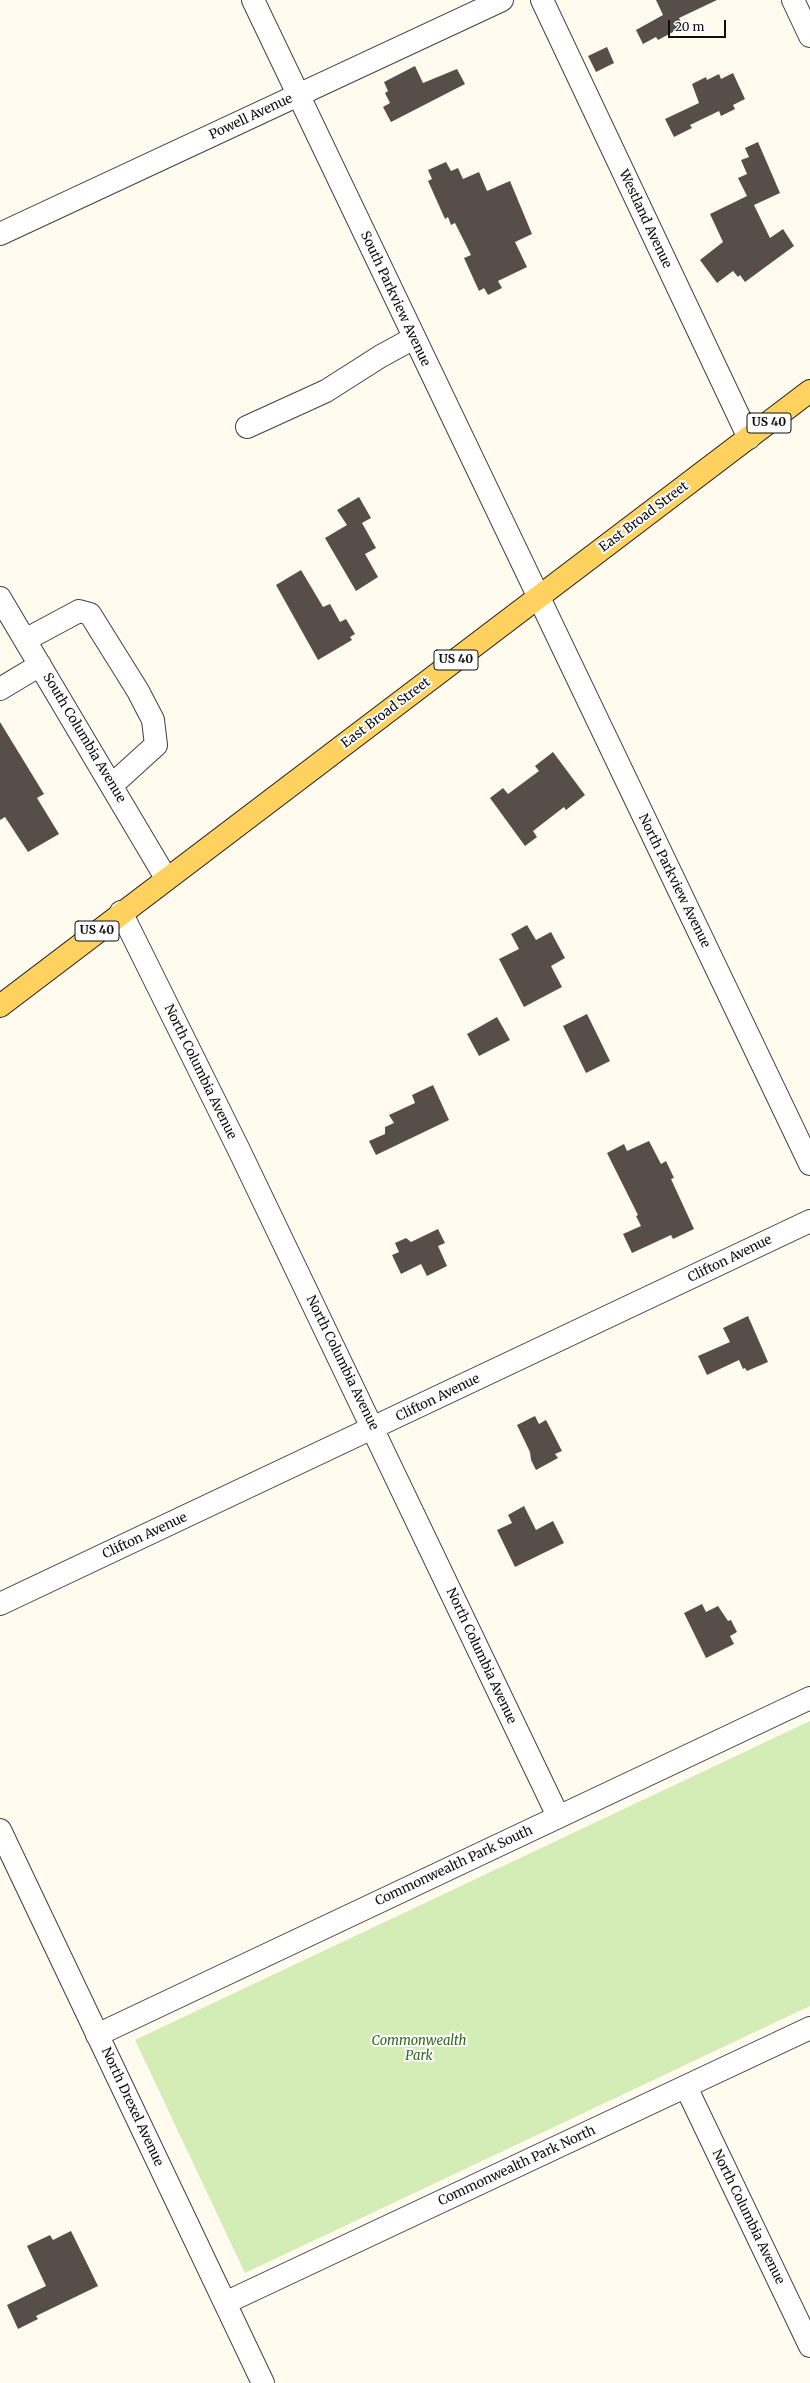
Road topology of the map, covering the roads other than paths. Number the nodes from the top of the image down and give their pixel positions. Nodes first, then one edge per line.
1 (253, 0) edge
2 (502, 0) edge
3 (542, 0) edge
4 (793, 0) edge
5 (810, 36) edge
6 (298, 94) junction
7 (0, 234) edge
8 (414, 338) junction
9 (810, 391) edge
10 (247, 427) dead end
11 (749, 438) junction
12 (0, 598) edge
13 (538, 598) junction
14 (26, 640) junction
15 (40, 665) junction
16 (0, 689) edge
17 (112, 785) junction
18 (166, 878) junction
19 (121, 912) junction
20 (0, 1006) edge
21 (810, 1164) edge
22 (810, 1221) edge
23 (373, 1430) junction
24 (0, 1604) edge
25 (810, 1698) edge
26 (558, 1816) junction
27 (0, 1830) edge
28 (810, 2028) edge
29 (98, 2035) junction
30 (686, 2087) junction
31 (225, 2303) junction
32 (810, 2346) edge
33 (263, 2383) edge

1 - 6 street, South Parkview Avenue
2 - 6 street, Powell Avenue
3 - 11 street, Westland Avenue
4 - 5 street
6 - 7 street, Powell Avenue
6 - 8 street, South Parkview Avenue
8 - 10 street
8 - 13 street, South Parkview Avenue
9 - 11 main road, East Broad Street / US 40
11 - 13 main road, East Broad Street / US 40
12 - 14 street, South Columbia Avenue
13 - 18 main road, East Broad Street / US 40
13 - 21 street, North Parkview Avenue
14 - 15 street, South Columbia Avenue
14 - 17 street
15 - 16 street
15 - 17 street, South Columbia Avenue
17 - 18 street, South Columbia Avenue
18 - 19 main road, East Broad Street / US 40
19 - 20 main road, East Broad Street / US 40
19 - 23 street, North Columbia Avenue
22 - 23 street, Clifton Avenue
23 - 24 street, Clifton Avenue
23 - 26 street, North Columbia Avenue
25 - 26 street, Commonwealth Park South
26 - 29 street, Commonwealth Park South
27 - 29 street, North Drexel Avenue
28 - 30 street, Commonwealth Park North
29 - 31 street, North Drexel Avenue
30 - 31 street, Commonwealth Park North
30 - 32 street, North Columbia Avenue
31 - 33 street, North Drexel Avenue

